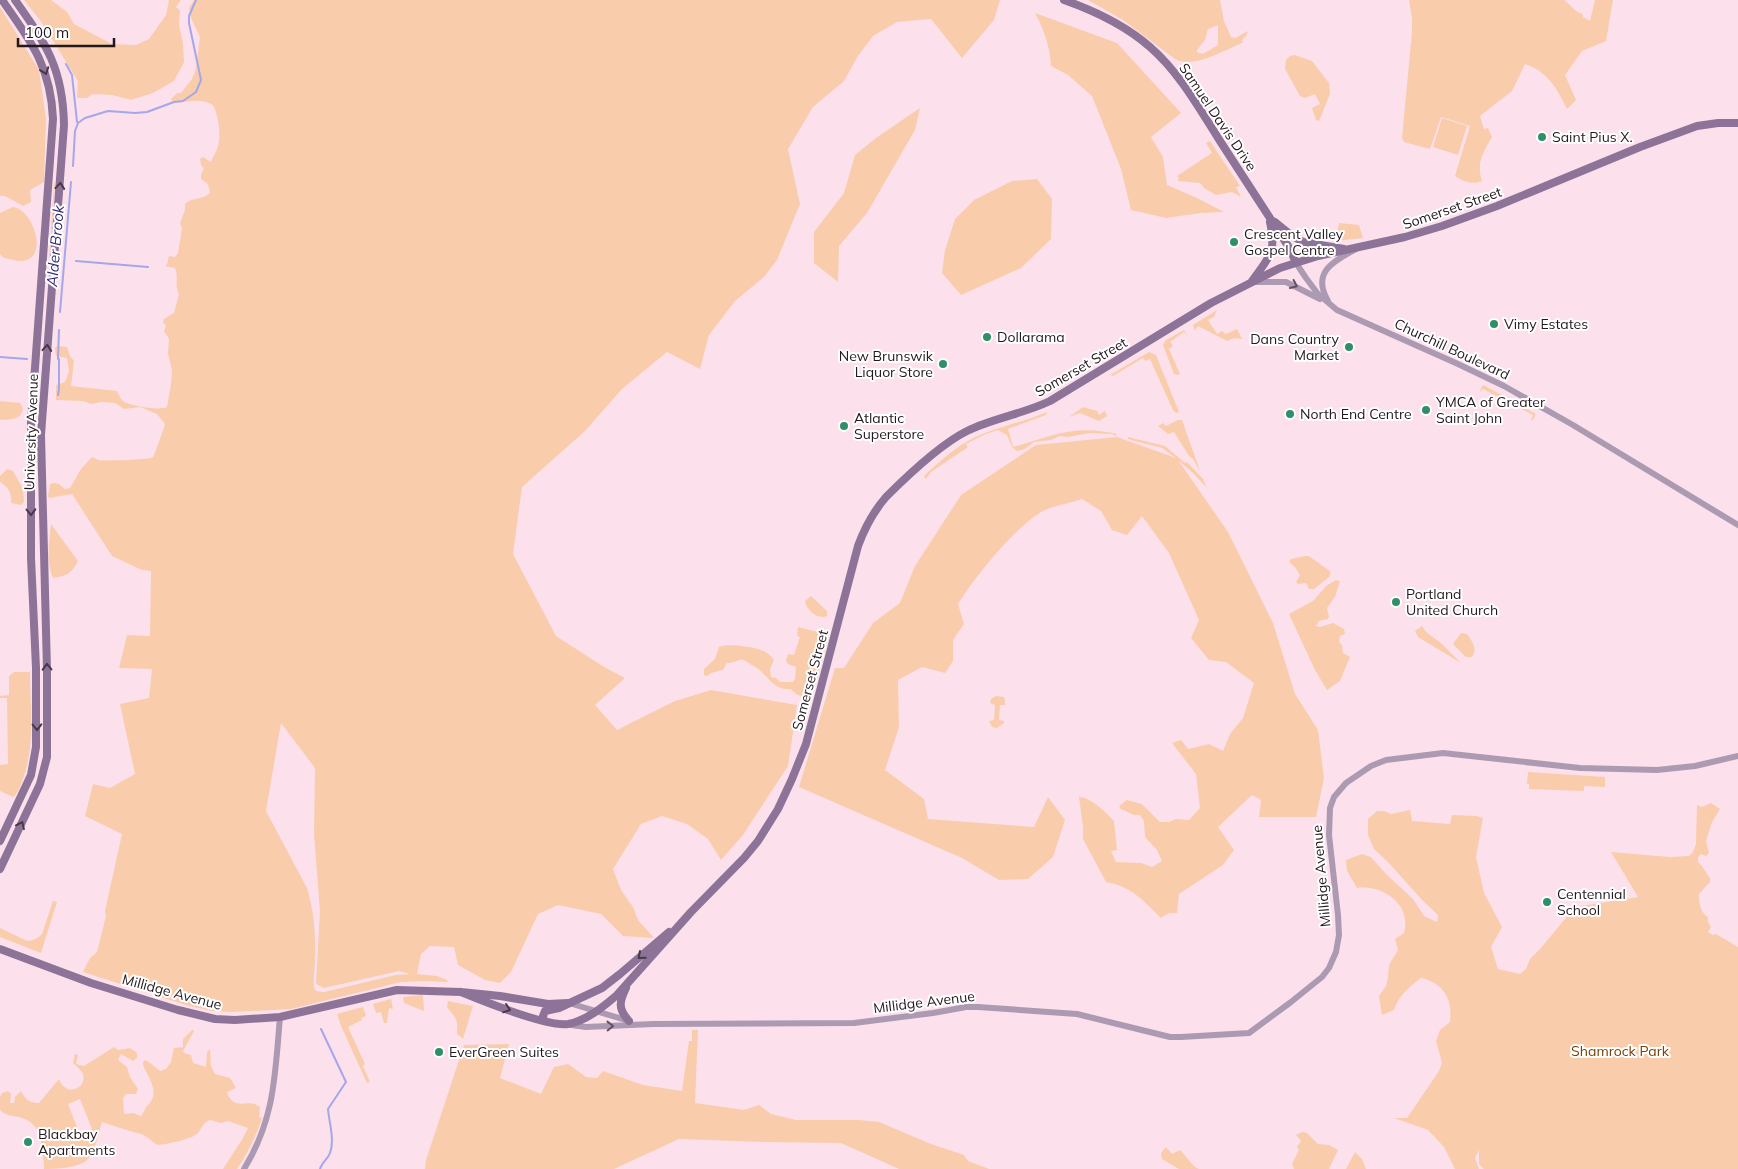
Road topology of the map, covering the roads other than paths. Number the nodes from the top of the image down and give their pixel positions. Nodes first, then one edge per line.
1 (2, 0) edge
2 (14, 0) edge
3 (1064, 0) edge
4 (1738, 123) edge
5 (1268, 215) junction
6 (1360, 247) junction
7 (1349, 249) junction
8 (1296, 263) junction
9 (1251, 282) junction
10 (1332, 306) junction
11 (1738, 525) edge
12 (1738, 756) edge
13 (0, 841) edge
14 (0, 869) edge
15 (691, 912) junction
16 (0, 942) edge
17 (0, 949) edge
18 (32, 961) junction
19 (629, 982) junction
20 (461, 992) junction
21 (568, 1003) junction
22 (596, 1011) junction
23 (280, 1017) junction
24 (629, 1020) junction
25 (544, 1021) junction
26 (567, 1024) junction
27 (652, 1024) junction
28 (244, 1169) edge

1 -> 13 main road, University Avenue
14 -> 2 main road, University Avenue
3 - 5 main road, Samuel Davis Drive
4 - 6 main road, Somerset Street
5 - 7 main road
5 - 8 main road, Samuel Davis Drive
5 - 9 main road
6 - 7 main road, Somerset Street
6 - 10 street
7 - 8 main road, Somerset Street
8 - 9 main road, Somerset Street
8 - 10 street, Churchill Boulevard
9 -> 10 street
9 - 15 main road, Somerset Street
10 - 11 street, Churchill Boulevard
12 - 27 street, Millidge Avenue
15 - 19 main road, Somerset Street
15 -> 21 main road, Somerset Street
16 - 18 main road
17 - 18 main road, Millidge Avenue
18 - 23 main road, Millidge Avenue
19 - 22 main road, Somerset Street
19 - 24 main road
20 - 21 main road, Millidge Avenue
20 - 23 main road, Millidge Avenue
20 -> 25 main road, Millidge Avenue
21 - 22 street, Millidge Avenue
21 - 25 main road, Somerset Street
22 - 24 street, Millidge Avenue
22 - 26 main road, Somerset Street
23 - 28 street
24 - 27 street, Millidge Avenue
25 - 26 main road, Millidge Avenue
26 -> 27 street, Millidge Avenue

